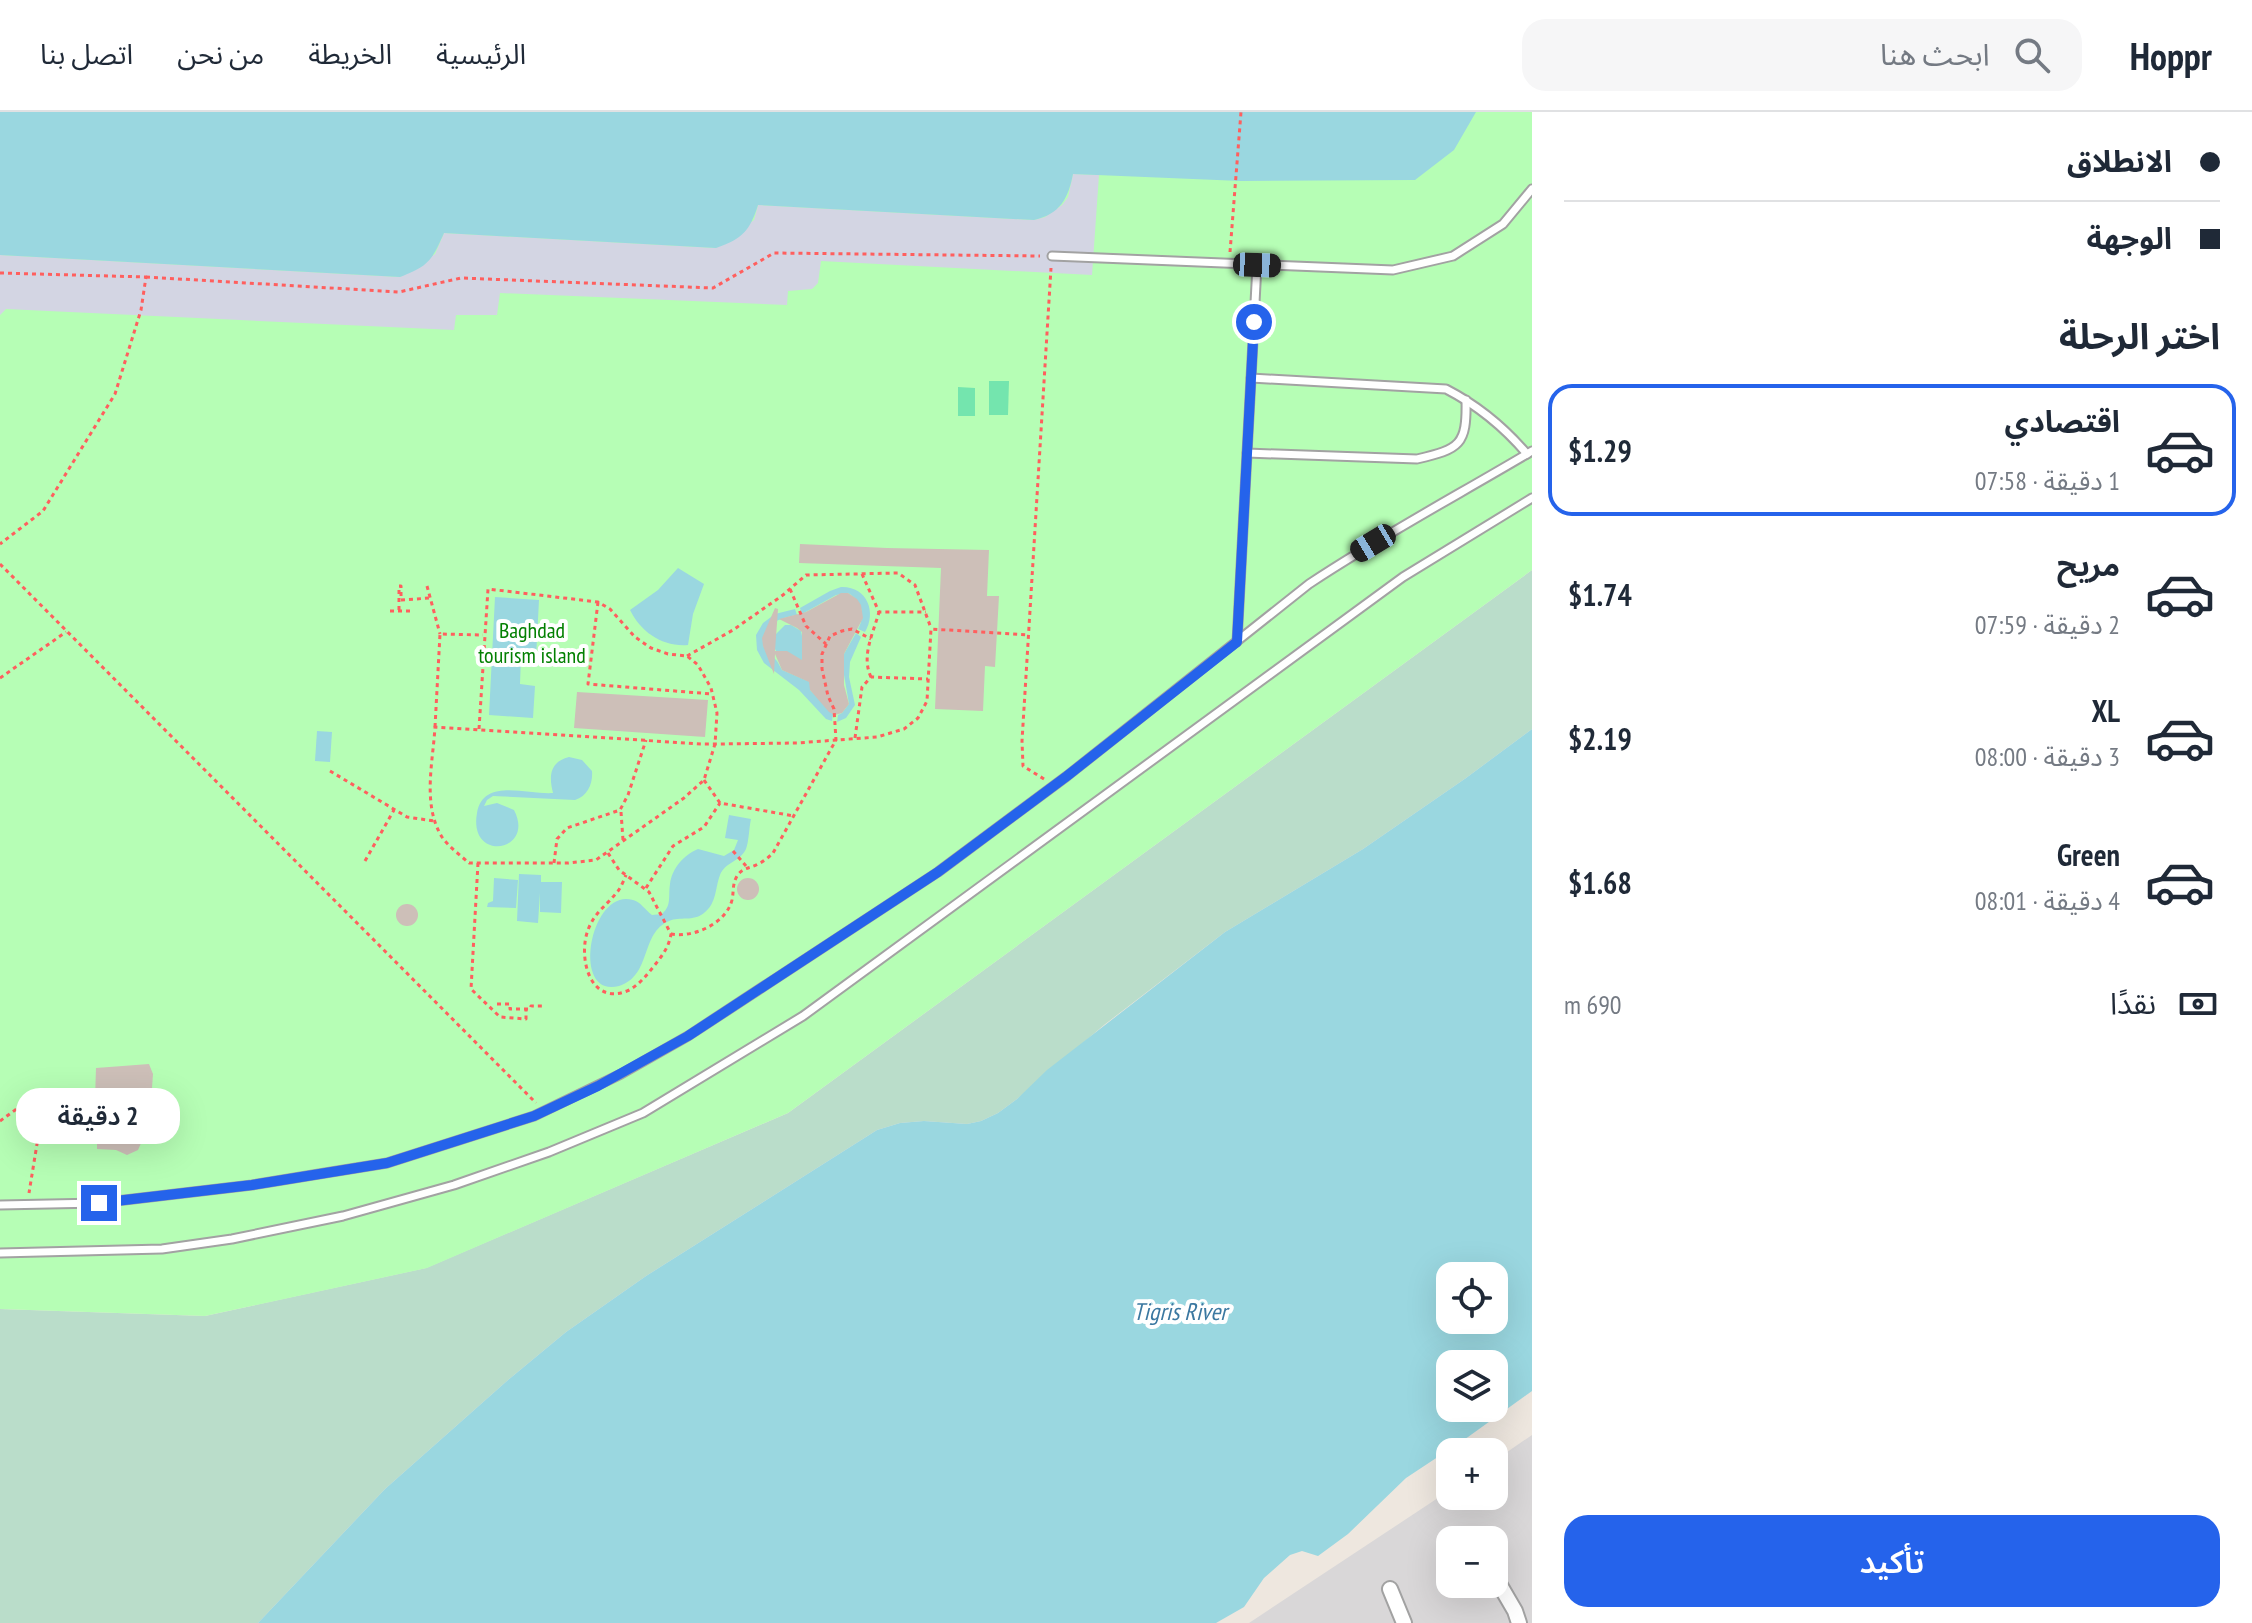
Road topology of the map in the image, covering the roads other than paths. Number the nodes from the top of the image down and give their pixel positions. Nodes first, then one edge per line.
1 (1532, 189) edge
2 (1052, 256) road end
3 (1257, 265) junction
4 (1251, 378) junction
5 (1466, 400) junction
6 (1247, 453) junction
7 (1529, 453) edge
8 (1532, 498) edge
9 (1237, 642) junction
10 (0, 1205) edge
11 (0, 1253) edge
12 (1390, 1589) dead end
13 (1507, 1598) edge
14 (1404, 1623) edge
15 (1519, 1623) edge

1 - 3 lane
2 - 3 lane
3 - 4 lane
4 - 5 lane
4 - 6 lane
5 - 6 lane
5 - 7 lane
6 - 9 lane
7 - 9 lane
8 - 11 lane
9 - 10 lane
12 - 14 street
13 - 15 street

